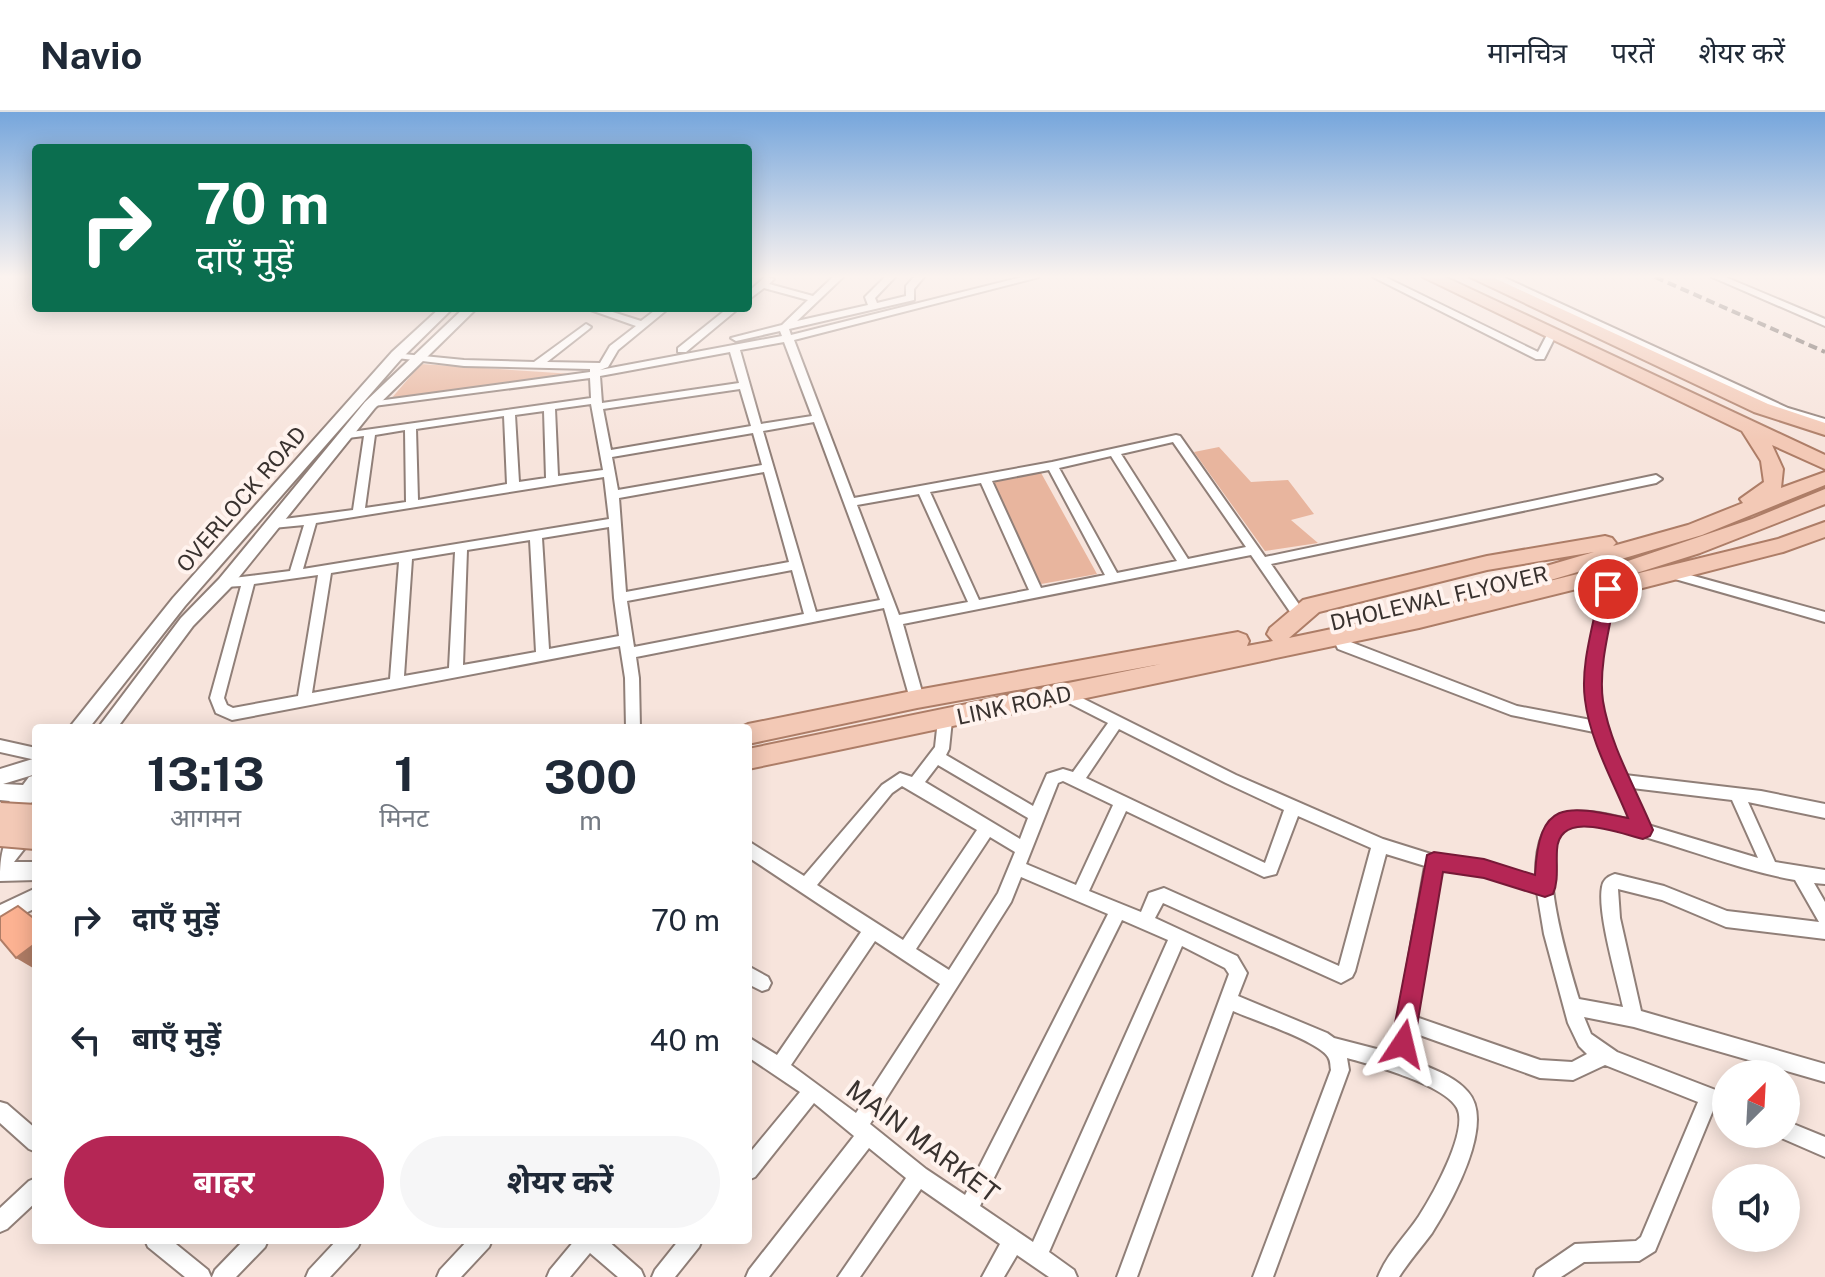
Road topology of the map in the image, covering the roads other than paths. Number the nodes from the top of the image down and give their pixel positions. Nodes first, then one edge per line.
1 (422, 331) edge
2 (446, 331) edge
3 (580, 331) edge
4 (635, 331) edge
5 (705, 331) edge
6 (792, 331) edge
7 (794, 331) edge
8 (1488, 331) edge
9 (1548, 331) edge
10 (1564, 331) edge
11 (1595, 331) edge
12 (1613, 331) edge
13 (787, 333) junction
14 (1552, 333) junction
15 (734, 348) junction
16 (682, 350) junction
17 (397, 355) junction
18 (416, 359) junction
19 (536, 365) junction
20 (598, 368) junction
21 (744, 385) junction
22 (597, 404) junction
23 (370, 405) junction
24 (549, 405) junction
25 (509, 412) junction
26 (819, 418) junction
27 (1825, 422) edge
28 (410, 426) junction
29 (1748, 426) junction
30 (755, 428) junction
31 (1825, 429) edge
32 (370, 431) junction
33 (348, 435) junction
34 (1113, 451) junction
35 (606, 454) junction
36 (1824, 462) edge
37 (1052, 466) junction
38 (767, 468) junction
39 (610, 473) junction
40 (985, 478) junction
41 (552, 479) junction
42 (1656, 479) dead end
43 (1773, 485) junction
44 (513, 486) junction
45 (923, 490) junction
46 (613, 495) junction
47 (1825, 496) edge
48 (849, 503) junction
49 (412, 505) junction
50 (358, 514) junction
51 (311, 520) junction
52 (615, 522) junction
53 (273, 524) junction
54 (1825, 529) edge
55 (536, 534) junction
56 (461, 547) junction
57 (1254, 550) junction
58 (406, 555) junction
59 (1262, 562) junction
60 (1185, 564) junction
61 (796, 565) junction
62 (325, 570) junction
63 (295, 574) junction
64 (1672, 574) junction
65 (1114, 579) junction
66 (249, 581) junction
67 (225, 583) junction
68 (1608, 589) junction
69 (1037, 593) junction
70 (620, 598) junction
71 (179, 602) junction
72 (888, 603) junction
73 (975, 604) junction
74 (205, 605) junction
75 (811, 616) junction
76 (1825, 617) edge
77 (895, 621) junction
78 (1311, 627) junction
79 (1279, 641) junction
80 (1343, 645) junction
81 (627, 647) junction
82 (543, 655) junction
83 (456, 672) junction
84 (397, 684) junction
85 (1066, 695) junction
86 (917, 699) junction
87 (304, 702) junction
88 (945, 720) junction
89 (1117, 721) junction
90 (81, 724) edge
91 (110, 724) edge
92 (633, 724) edge
93 (1601, 728) junction
94 (752, 733) edge
95 (0, 746) edge
96 (32, 753) edge
97 (937, 757) junction
98 (752, 758) edge
99 (32, 767) edge
100 (0, 777) edge
101 (1076, 780) junction
102 (1622, 781) junction
103 (915, 784) junction
104 (0, 792) edge
105 (1737, 795) junction
106 (32, 801) edge
107 (1123, 801) junction
108 (32, 803) edge
109 (32, 803) edge
110 (32, 806) edge
111 (1293, 807) junction
112 (1825, 811) edge
113 (0, 815) edge
114 (1036, 815) junction
115 (0, 827) edge
116 (987, 828) junction
117 (1643, 830) junction
118 (0, 834) edge
119 (32, 837) edge
120 (1380, 845) junction
121 (1023, 849) junction
122 (752, 851) edge
123 (1434, 862) junction
124 (0, 865) edge
125 (1016, 867) junction
126 (1770, 868) junction
127 (32, 871) edge
128 (0, 872) edge
129 (1800, 874) junction
130 (1825, 877) edge
131 (806, 886) junction
132 (1545, 887) junction
133 (1079, 895) junction
134 (32, 900) edge
135 (1118, 911) junction
136 (0, 915) edge
137 (1825, 918) edge
138 (1145, 923) junction
139 (872, 930) junction
140 (1825, 931) edge
141 (1178, 936) junction
142 (905, 951) junction
143 (952, 982) junction
144 (1229, 1001) junction
145 (1573, 1006) junction
146 (1634, 1018) junction
147 (1407, 1022) junction
148 (1331, 1046) junction
149 (752, 1049) edge
150 (1604, 1056) junction
151 (1399, 1066) junction
152 (779, 1067) junction
153 (1825, 1073) edge
154 (813, 1090) junction
155 (1712, 1097) edge
156 (0, 1111) edge
157 (1712, 1111) edge
158 (862, 1132) junction
159 (1800, 1136) edge
160 (32, 1139) edge
161 (1825, 1147) edge
162 (752, 1165) edge
163 (919, 1176) junction
164 (32, 1192) edge
165 (968, 1210) junction
166 (0, 1222) edge
167 (1014, 1240) junction
168 (160, 1244) edge
169 (254, 1244) edge
170 (347, 1244) edge
171 (478, 1244) edge
172 (586, 1244) edge
173 (594, 1244) edge
174 (689, 1244) edge
175 (1037, 1256) junction
176 (201, 1277) edge
177 (222, 1277) edge
178 (316, 1277) edge
179 (447, 1277) edge
180 (557, 1277) edge
181 (634, 1277) edge
182 (662, 1277) edge
183 (756, 1277) edge
184 (848, 1277) edge
185 (992, 1277) edge
186 (1067, 1277) edge
187 (1127, 1277) edge
188 (1263, 1277) edge
189 (1388, 1277) edge
190 (1544, 1277) edge

1 - 17 street, OVERLOCK ROAD
2 - 18 street, OVERLOCK ROAD
3 - 19 street
4 - 20 street
5 - 16 street
6 - 13 street
7 - 13 street
8 - 14 street
9 - 14 main road
10 - 36 main road
11 - 31 main road
12 - 27 street
13 - 15 street
13 - 16 street
13 - 26 street
14 - 29 main road
15 - 20 street
15 - 21 street
16 - 20 street
17 - 18 street
17 - 71 street, OVERLOCK ROAD
18 - 19 street
18 - 23 street, OVERLOCK ROAD
19 - 20 street
20 - 22 street
20 - 23 street
21 - 22 street
21 - 30 street
22 - 24 street
22 - 35 street
23 - 33 street, OVERLOCK ROAD
24 - 25 street
24 - 41 street
25 - 28 street
25 - 44 street
26 - 30 street
26 - 48 street
28 - 32 street
28 - 49 street
29 - 36 main road
29 - 43 main road
30 - 35 street
30 - 38 street
32 - 33 street
32 - 50 street
33 - 53 street, OVERLOCK ROAD
34 - 37 street
34 - 57 street
34 - 60 street
35 - 39 street
36 - 43 main road
36 - 78 main road, DHOLEWAL FLYOVER
37 - 40 street
37 - 65 street
38 - 46 street
38 - 61 street
39 - 41 street
39 - 46 street
40 - 45 street
40 - 69 street
41 - 44 street
42 - 59 street
43 - 78 main road
44 - 49 street
45 - 48 street
45 - 73 street
46 - 52 street
47 - 78 main road, DHOLEWAL FLYOVER
48 - 72 street
49 - 50 street
50 - 51 street
51 - 53 street
51 - 63 street
52 - 55 street
52 - 70 street
53 - 67 street, OVERLOCK ROAD
54 - 64 main road
55 - 56 street
55 - 82 street
56 - 58 street
56 - 83 street
57 - 59 street
57 - 60 street
58 - 62 street
58 - 84 street
59 - 78 street
60 - 65 street
61 - 70 street
61 - 75 street
62 - 63 street
62 - 87 street
63 - 66 street
64 - 68 main road
64 - 76 street
65 - 69 street
66 - 67 street
66 - 87 street
67 - 74 street, OVERLOCK ROAD
68 - 80 main road
68 - 93 street
69 - 73 street
70 - 81 street
71 - 74 street
71 - 90 street, OVERLOCK ROAD
72 - 75 street
72 - 77 street
73 - 77 street
74 - 91 street, OVERLOCK ROAD
75 - 81 street
77 - 86 street
78 - 79 main road, DHOLEWAL FLYOVER
79 - 80 main road
79 - 85 main road, LINK ROAD
79 - 86 main road, LINK ROAD
80 - 93 street
81 - 82 street
81 - 92 street
82 - 83 street
83 - 84 street
84 - 87 street
85 - 88 main road, LINK ROAD
85 - 89 street
86 - 94 main road, LINK ROAD
88 - 97 street
88 - 98 main road, LINK ROAD
89 - 101 street
89 - 111 street
93 - 102 street
95 - 96 street
97 - 103 street
97 - 114 street
99 - 100 street
101 - 107 street
101 - 114 street
102 - 105 street
102 - 117 street
103 - 116 street
103 - 131 street
104 - 106 street
105 - 112 street
105 - 126 street
107 - 111 street
107 - 133 street
108 - 113 main road, bridge
109 - 115 street
110 - 124 street
111 - 120 street
114 - 121 street
116 - 121 street
116 - 142 street
117 - 126 street
117 - 132 street
118 - 119 main road, bridge
120 - 123 street
120 - 138 street
121 - 125 street
122 - 131 street
123 - 132 street
123 - 147 street
125 - 133 street
125 - 143 street
126 - 129 street
127 - 128 street
129 - 130 street
129 - 137 street
131 - 139 street
132 - 145 street
133 - 135 street
134 - 136 street
135 - 138 street
135 - 165 street
138 - 141 street
139 - 142 street
139 - 152 street
140 - 146 street
141 - 144 street
141 - 175 street
142 - 143 street
143 - 158 street
144 - 148 street
144 - 187 street
145 - 146 street
145 - 150 street
146 - 153 street
147 - 150 street
147 - 151 street
148 - 151 street
148 - 188 street
149 - 152 street, MAIN MARKET
150 - 155 street
151 - 189 street
152 - 154 street, MAIN MARKET
154 - 158 street, MAIN MARKET
154 - 162 street
156 - 160 street
157 - 190 street
158 - 163 street, MAIN MARKET
158 - 183 street
159 - 161 street
163 - 165 street, MAIN MARKET
163 - 184 street
164 - 166 street
165 - 167 street, MAIN MARKET
167 - 175 street, MAIN MARKET
167 - 185 street
168 - 176 street
169 - 177 street
170 - 178 street
171 - 179 street
172 - 180 street
173 - 181 street
174 - 182 street
175 - 186 street, MAIN MARKET

